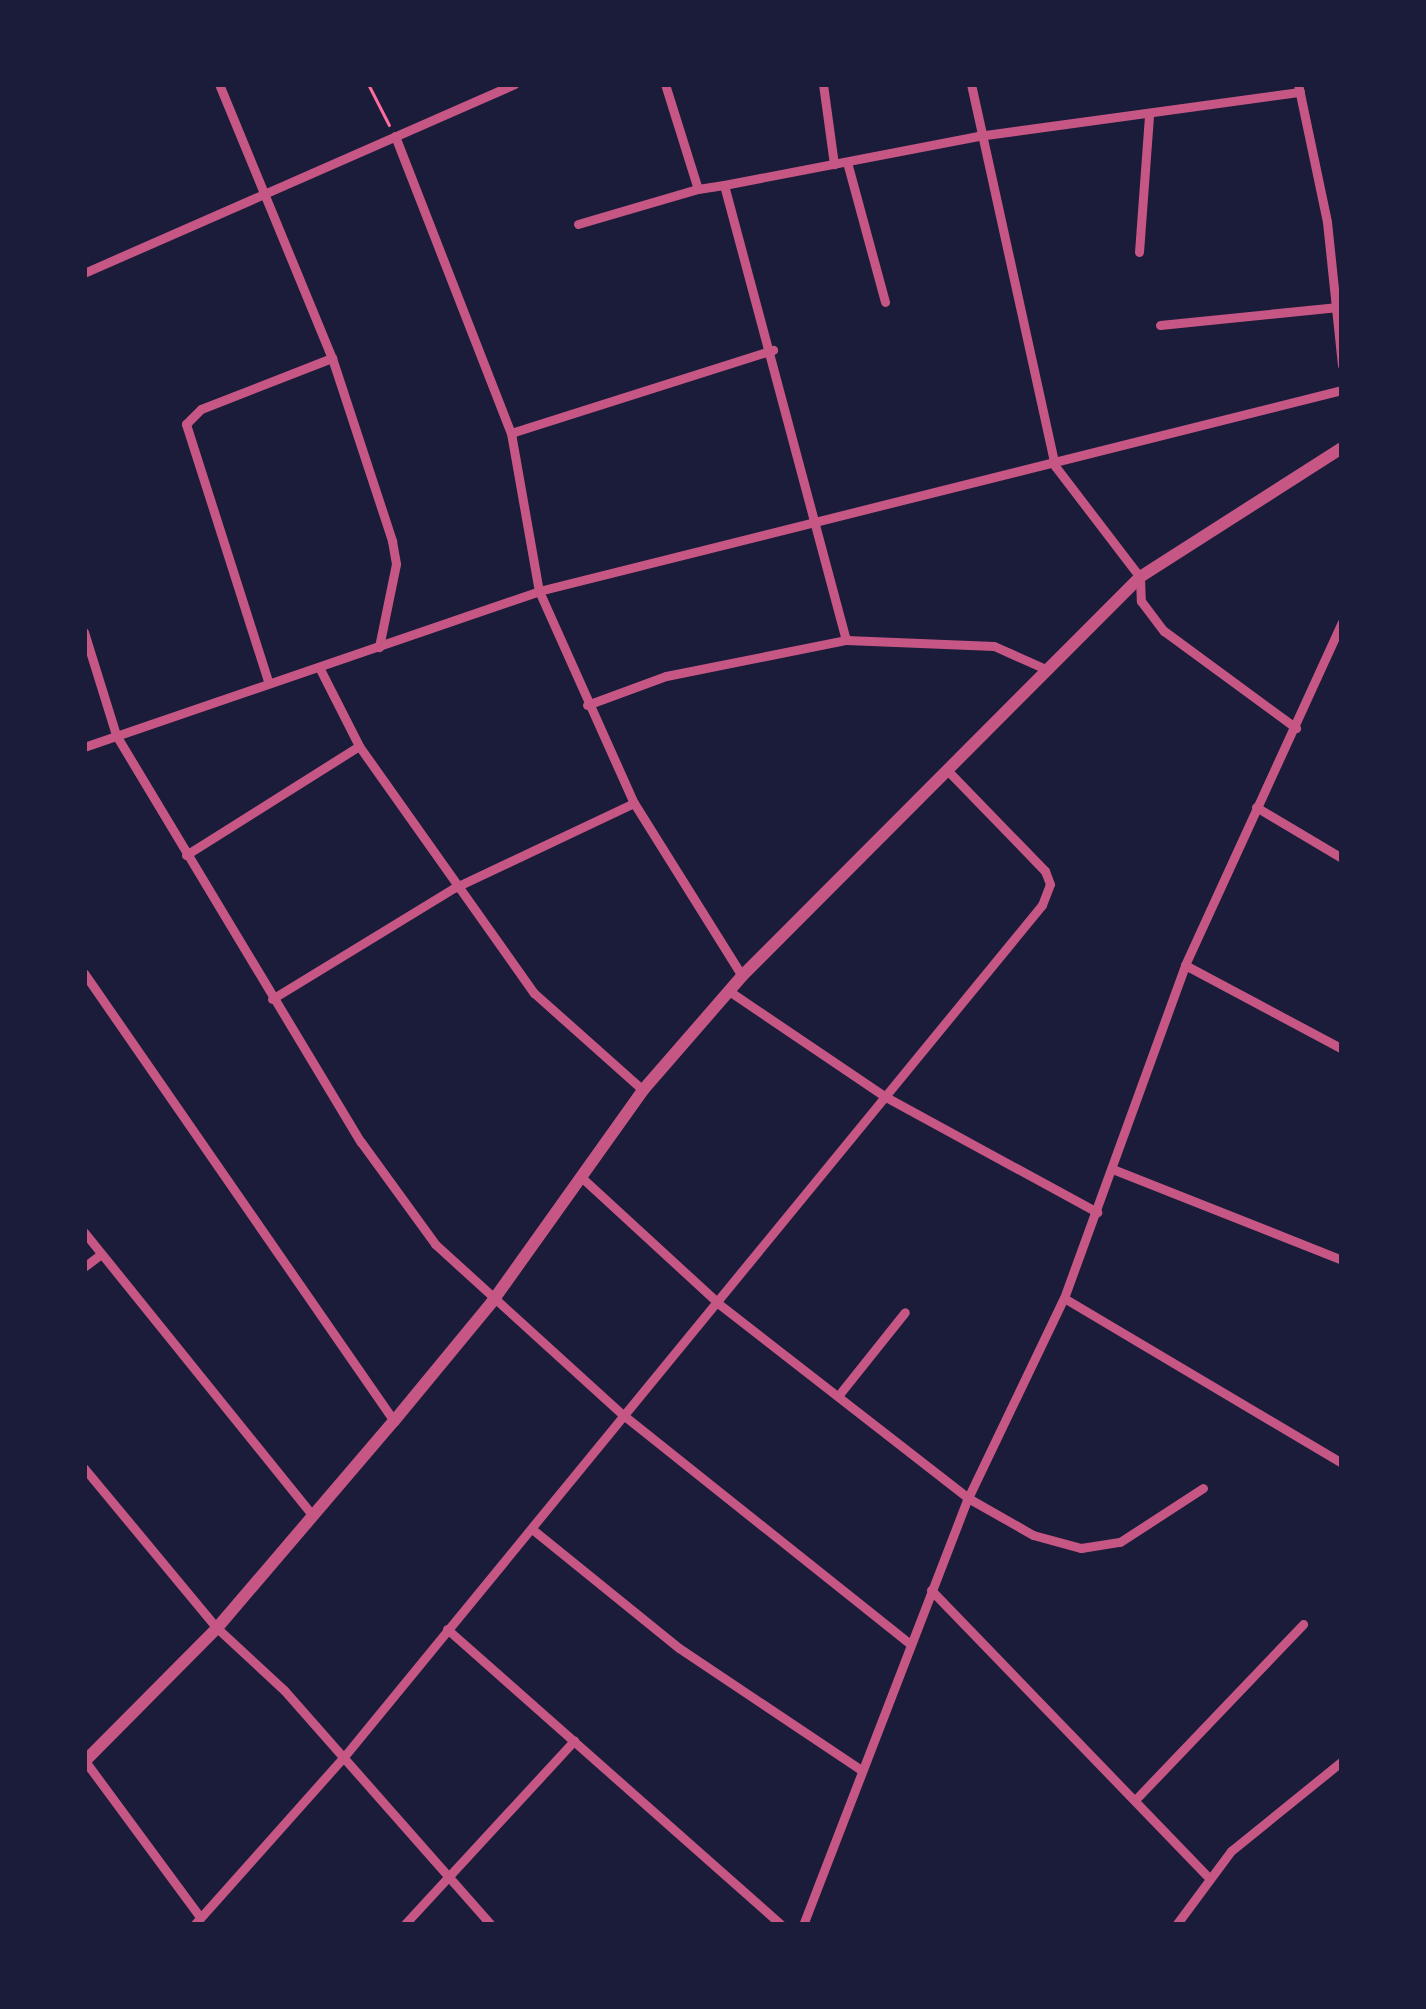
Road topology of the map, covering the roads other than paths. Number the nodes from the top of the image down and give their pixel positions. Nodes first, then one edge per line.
1 (219, 84) edge
2 (514, 84) edge
3 (665, 84) edge
4 (823, 84) edge
5 (970, 84) edge
6 (1299, 88) edge
7 (1149, 117) junction
8 (395, 136) junction
9 (978, 136) junction
10 (847, 162) junction
11 (834, 164) junction
12 (724, 185) junction
13 (698, 189) junction
14 (263, 193) junction
15 (578, 224) dead end
16 (1139, 252) dead end
17 (84, 273) edge
18 (885, 302) dead end
19 (1338, 307) junction
20 (1160, 325) dead end
21 (773, 350) junction
22 (332, 358) junction
23 (1342, 365) edge
24 (1342, 390) edge
25 (511, 433) junction
26 (1342, 448) edge
27 (1055, 466) junction
28 (817, 516) junction
29 (1140, 577) junction
30 (539, 591) junction
31 (1342, 622) edge
32 (84, 632) edge
33 (846, 640) junction
34 (380, 646) junction
35 (1328, 659) junction
36 (1342, 666) edge
37 (319, 667) junction
38 (1048, 670) junction
39 (268, 681) junction
40 (587, 705) junction
41 (1296, 728) junction
42 (116, 736) junction
43 (359, 746) junction
44 (84, 747) edge
45 (950, 773) junction
46 (634, 802) junction
47 (1256, 807) junction
48 (186, 855) junction
49 (1342, 858) edge
50 (454, 888) junction
51 (1185, 965) junction
52 (84, 973) edge
53 (742, 976) junction
54 (729, 991) junction
55 (272, 998) junction
56 (1342, 1048) edge
57 (643, 1090) junction
58 (884, 1096) junction
59 (1114, 1170) junction
60 (580, 1176) junction
61 (1097, 1212) junction
62 (84, 1232) edge
63 (100, 1255) junction
64 (1342, 1260) edge
65 (84, 1267) edge
66 (1064, 1298) junction
67 (492, 1302) junction
68 (718, 1304) junction
69 (905, 1312) dead end
70 (838, 1396) junction
71 (622, 1414) junction
72 (394, 1421) junction
73 (1342, 1463) edge
74 (86, 1474) edge
75 (1203, 1488) dead end
76 (968, 1498) junction
77 (313, 1516) junction
78 (532, 1529) junction
79 (931, 1590) junction
80 (1303, 1624) dead end
81 (217, 1628) junction
82 (447, 1629) junction
83 (908, 1642) junction
84 (574, 1741) junction
85 (343, 1758) junction
86 (84, 1761) edge
87 (1342, 1761) edge
88 (860, 1769) junction
89 (1136, 1799) junction
90 (1207, 1876) junction
91 (444, 1879) junction
92 (197, 1921) edge
93 (404, 1925) edge
94 (491, 1925) edge
95 (782, 1925) edge
96 (803, 1925) edge
97 (1176, 1925) edge

1 - 14 street
2 - 8 street
3 - 13 street
4 - 11 street
5 - 9 street
6 - 7 street
6 - 19 street
7 - 9 street
7 - 16 street
8 - 14 street
8 - 25 street
9 - 10 street
9 - 27 street
10 - 11 street
10 - 18 street
11 - 12 street
12 - 13 street
12 - 21 street
13 - 15 street
14 - 17 street
14 - 22 street
19 - 20 street
19 - 23 street
21 - 25 street
21 - 28 street
22 - 34 street
22 - 39 street
24 - 27 street
25 - 30 street
26 - 29 street
27 - 28 street
27 - 29 street
28 - 30 street
28 - 33 street
29 - 38 street
29 - 41 street
30 - 34 street
30 - 40 street
31 - 35 street
32 - 42 street
33 - 38 street
33 - 40 street
34 - 37 street
35 - 36 street
35 - 41 street
37 - 39 street
37 - 43 street
38 - 45 street
39 - 42 street
40 - 46 street
41 - 47 street
42 - 44 street
42 - 48 street
43 - 48 street
43 - 50 street
45 - 53 street
45 - 58 street
46 - 50 street
46 - 53 street
47 - 49 street
47 - 51 street
48 - 55 street
50 - 55 street
50 - 57 street
51 - 56 street
51 - 59 street
52 - 72 street
53 - 54 street
54 - 57 street
54 - 58 street
55 - 67 street
57 - 60 street
58 - 61 street
58 - 68 street
59 - 61 street
59 - 64 street
60 - 67 street
60 - 68 street
61 - 66 street
62 - 63 street
63 - 65 street
63 - 77 street
66 - 73 street
66 - 76 street
67 - 71 street
67 - 72 street
68 - 70 street
68 - 71 street
69 - 70 street
70 - 76 street
71 - 78 street
71 - 83 street
72 - 77 street
74 - 81 street
75 - 76 street
76 - 79 street
77 - 81 street
78 - 82 street
78 - 88 street
79 - 83 street
79 - 89 street
80 - 89 street
81 - 85 street
81 - 86 street
82 - 84 street
82 - 85 street
83 - 88 street
84 - 91 street
84 - 95 street
85 - 91 street
85 - 92 street
86 - 92 street
87 - 90 street
88 - 96 street
89 - 90 street
90 - 97 street
91 - 93 street
91 - 94 street

